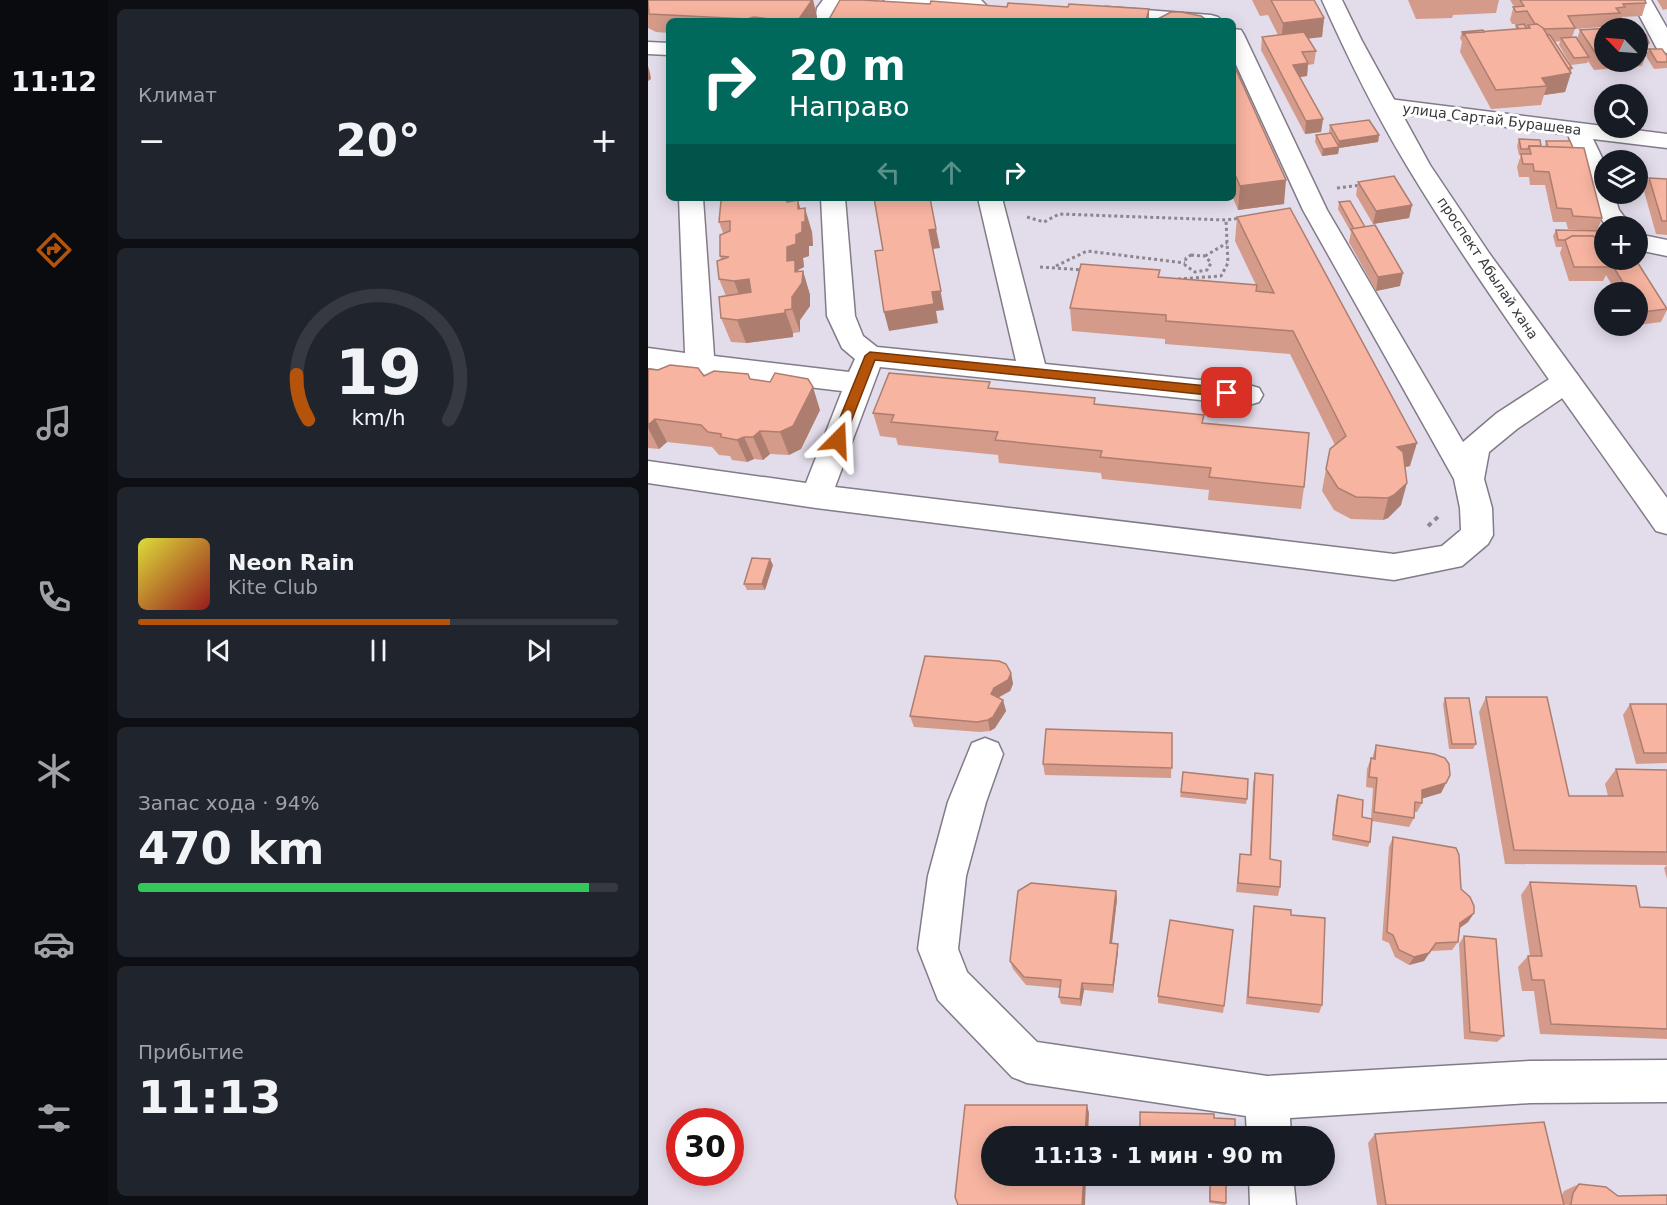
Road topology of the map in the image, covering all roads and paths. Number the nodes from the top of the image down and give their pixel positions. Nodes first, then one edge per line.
1 (835, 0) edge
2 (894, 0) edge
3 (1332, 0) edge
4 (1641, 0) edge
5 (1000, 7) edge
6 (1083, 12) edge
7 (826, 18) edge
8 (1168, 18) edge
9 (1236, 41) edge
10 (1667, 47) edge
11 (648, 48) edge
12 (666, 49) edge
13 (1389, 106) junction
14 (1576, 128) junction
15 (1667, 141) edge
16 (1363, 184) edge
17 (691, 201) edge
18 (833, 201) edge
19 (992, 205) edge
20 (1315, 210) junction
21 (1611, 216) edge
22 (1248, 218) edge
23 (1226, 220) junction
24 (1227, 243) junction
25 (1648, 244) edge
26 (1667, 248) edge
27 (1205, 256) junction
28 (1185, 263) junction
29 (1007, 266) junction
30 (1056, 267) junction
31 (1091, 270) edge
32 (1173, 279) edge
33 (870, 356) junction
34 (648, 358) edge
35 (700, 364) junction
36 (1033, 374) junction
37 (1567, 381) junction
38 (859, 383) junction
39 (1249, 395) dead end
40 (648, 472) edge
41 (1469, 479) junction
42 (816, 496) junction
43 (1667, 522) edge
44 (1420, 533) dead end
45 (985, 754) dead end
46 (1667, 1081) edge
47 (1268, 1118) edge
48 (1272, 1186) edge
49 (1273, 1205) edge

1 - 7 street
2 - 5 street
3 - 13 street, проспект Абылай хана
4 - 10 street
6 - 8 street
9 - 20 street
11 - 12 street
13 - 14 street, улица Сартай Бурашева
13 - 37 street, проспект Абылай хана
14 - 15 street, улица Сартай Бурашева
14 - 21 street
16 - 20 path
17 - 35 street
18 - 33 street
19 - 23 path
19 - 29 street
20 - 41 street
22 - 23 path
23 - 24 path
24 - 27 path
24 - 32 path
25 - 26 street
27 - 28 path
27 - 28 path
28 - 30 path
29 - 30 path
29 - 36 street
30 - 31 path
33 - 36 street
33 - 38 street
34 - 35 street
35 - 38 street
36 - 39 street
37 - 41 street
37 - 43 street, проспект Абылай хана
38 - 42 street
40 - 42 street
41 - 42 street
41 - 44 path
45 - 47 street
46 - 47 street
48 - 49 street

